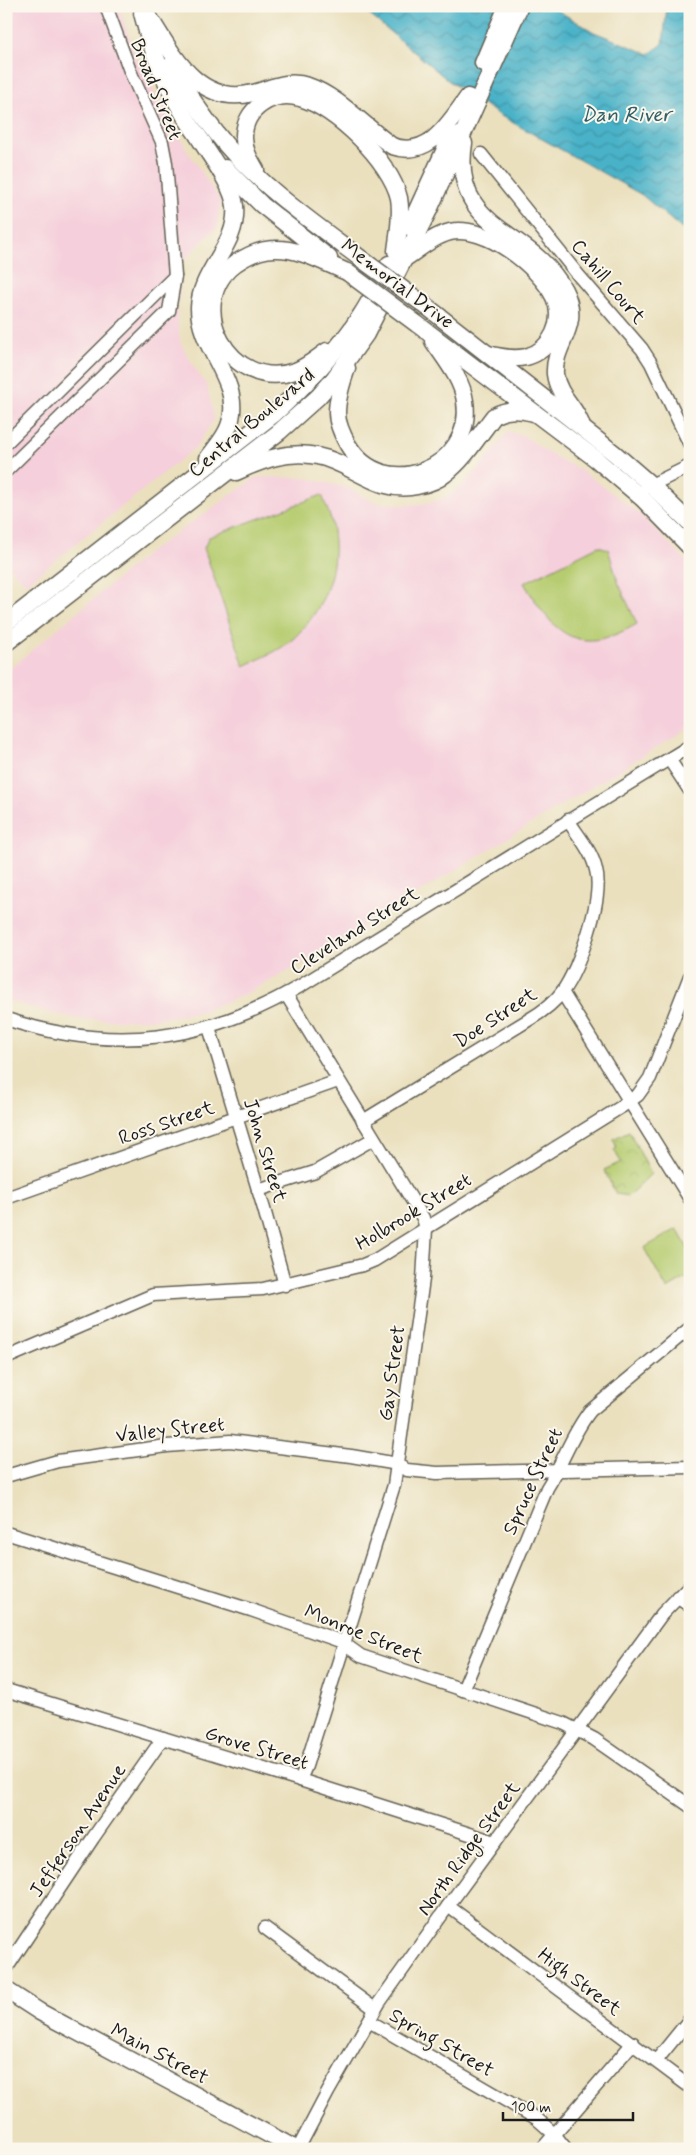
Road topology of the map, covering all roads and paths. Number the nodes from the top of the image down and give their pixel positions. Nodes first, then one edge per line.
1 (106, 6) edge
2 (141, 6) edge
3 (507, 6) edge
4 (520, 6) edge
5 (468, 98) junction
6 (467, 128) junction
7 (198, 136) junction
8 (481, 154) dead end
9 (262, 181) junction
10 (400, 256) junction
11 (346, 272) junction
12 (175, 276) junction
13 (421, 328) junction
14 (344, 340) junction
15 (352, 354) junction
16 (488, 354) junction
17 (534, 413) junction
18 (582, 427) junction
19 (6, 444) edge
20 (690, 445) edge
21 (690, 466) edge
22 (6, 471) edge
23 (195, 475) junction
24 (213, 482) junction
25 (651, 485) junction
26 (635, 492) junction
27 (690, 523) edge
28 (690, 547) edge
29 (6, 623) edge
30 (6, 643) edge
31 (690, 746) edge
32 (669, 759) junction
33 (690, 791) edge
34 (568, 820) junction
35 (690, 976) edge
36 (562, 992) junction
37 (286, 994) junction
38 (6, 1019) edge
39 (209, 1027) junction
40 (338, 1081) junction
41 (631, 1101) junction
42 (236, 1117) junction
43 (363, 1121) junction
44 (373, 1138) junction
45 (258, 1190) junction
46 (6, 1198) edge
47 (690, 1199) edge
48 (426, 1229) junction
49 (285, 1285) junction
50 (690, 1328) edge
51 (6, 1358) edge
52 (398, 1465) junction
53 (690, 1467) edge
54 (558, 1471) junction
55 (6, 1476) edge
56 (6, 1533) edge
57 (690, 1585) edge
58 (677, 1597) junction
59 (690, 1606) edge
60 (344, 1643) junction
61 (6, 1690) edge
62 (463, 1690) junction
63 (578, 1729) junction
64 (163, 1738) junction
65 (300, 1780) junction
66 (690, 1806) edge
67 (495, 1842) junction
68 (448, 1906) junction
69 (265, 1928) dead end
70 (6, 1968) edge
71 (6, 1990) edge
72 (375, 2009) junction
73 (690, 2019) edge
74 (369, 2021) junction
75 (633, 2043) junction
76 (656, 2061) junction
77 (690, 2087) edge
78 (554, 2134) junction
79 (297, 2149) edge
80 (542, 2149) edge
81 (566, 2149) edge

1 - 12 street, Broad Street
2 - 5 main road
2 - 7 main road, Memorial Drive
2 - 9 main road, Memorial Drive
3 - 5 main road, Central Boulevard
4 - 6 main road, Central Boulevard
5 - 10 main road, Central Boulevard
6 - 10 main road, Central Boulevard
6 - 18 main road
7 - 11 main road, Memorial Drive
7 - 23 main road
8 - 20 street, Cahill Court
9 - 10 main road
9 - 16 main road, Memorial Drive, bridge
10 - 14 main road, Central Boulevard
10 - 15 main road, Central Boulevard
10 - 16 main road
11 - 13 main road, Memorial Drive, bridge
11 - 14 main road
12 - 19 street
12 - 22 street, Broad Street
13 - 15 main road
13 - 17 main road, Memorial Drive
14 - 23 main road, Central Boulevard
15 - 24 main road, Central Boulevard
16 - 18 main road, Memorial Drive
17 - 24 main road
17 - 26 main road, Memorial Drive
18 - 25 main road, Memorial Drive
21 - 25 street
23 - 29 main road, Central Boulevard
24 - 30 main road, Central Boulevard
25 - 26 street
25 - 27 main road, Memorial Drive
26 - 28 main road, Memorial Drive
31 - 32 street, Cleveland Street
32 - 33 street
32 - 34 street, Cleveland Street
34 - 36 street, Doe Street
34 - 37 street, Cleveland Street
35 - 41 street, Holbrook Street
36 - 41 street
36 - 43 street, Doe Street
37 - 39 street, Cleveland Street
37 - 40 street, Gay Street
38 - 39 street, Cleveland Street
39 - 42 street, John Street
40 - 42 street, Ross Street
40 - 43 street, Gay Street
41 - 47 street
41 - 48 street, Holbrook Street
42 - 45 street, John Street
42 - 46 street, Ross Street
43 - 44 street, Gay Street
44 - 45 street
44 - 48 street, Gay Street
45 - 49 street, John Street
48 - 49 street, Holbrook Street
48 - 52 street, Gay Street
49 - 51 street, Holbrook Street
50 - 54 street, Spruce Street
52 - 54 street, Valley Street
52 - 55 street, Valley Street
52 - 60 street, Gay Street
53 - 54 street, Valley Street
54 - 62 street, Spruce Street
56 - 60 street, Monroe Street
57 - 58 street, North Ridge Street
58 - 59 street
58 - 63 street, North Ridge Street
60 - 62 street, Monroe Street
60 - 65 street, Gay Street
61 - 64 street, Grove Street
62 - 63 street, Monroe Street
63 - 66 street, Monroe Street
63 - 67 street, North Ridge Street
64 - 65 street, Grove Street
64 - 70 street, Jefferson Avenue
65 - 67 street, Grove Street
67 - 68 street, North Ridge Street
68 - 72 street, North Ridge Street
68 - 75 street, High Street
69 - 72 street
71 - 79 main road, Main Street
72 - 74 street, North Ridge Street
73 - 76 street
74 - 78 street, Spring Street
74 - 79 street, North Ridge Street
75 - 76 street, High Street
75 - 78 street
76 - 77 street, High Street
78 - 80 street
78 - 81 street, Spring Street

